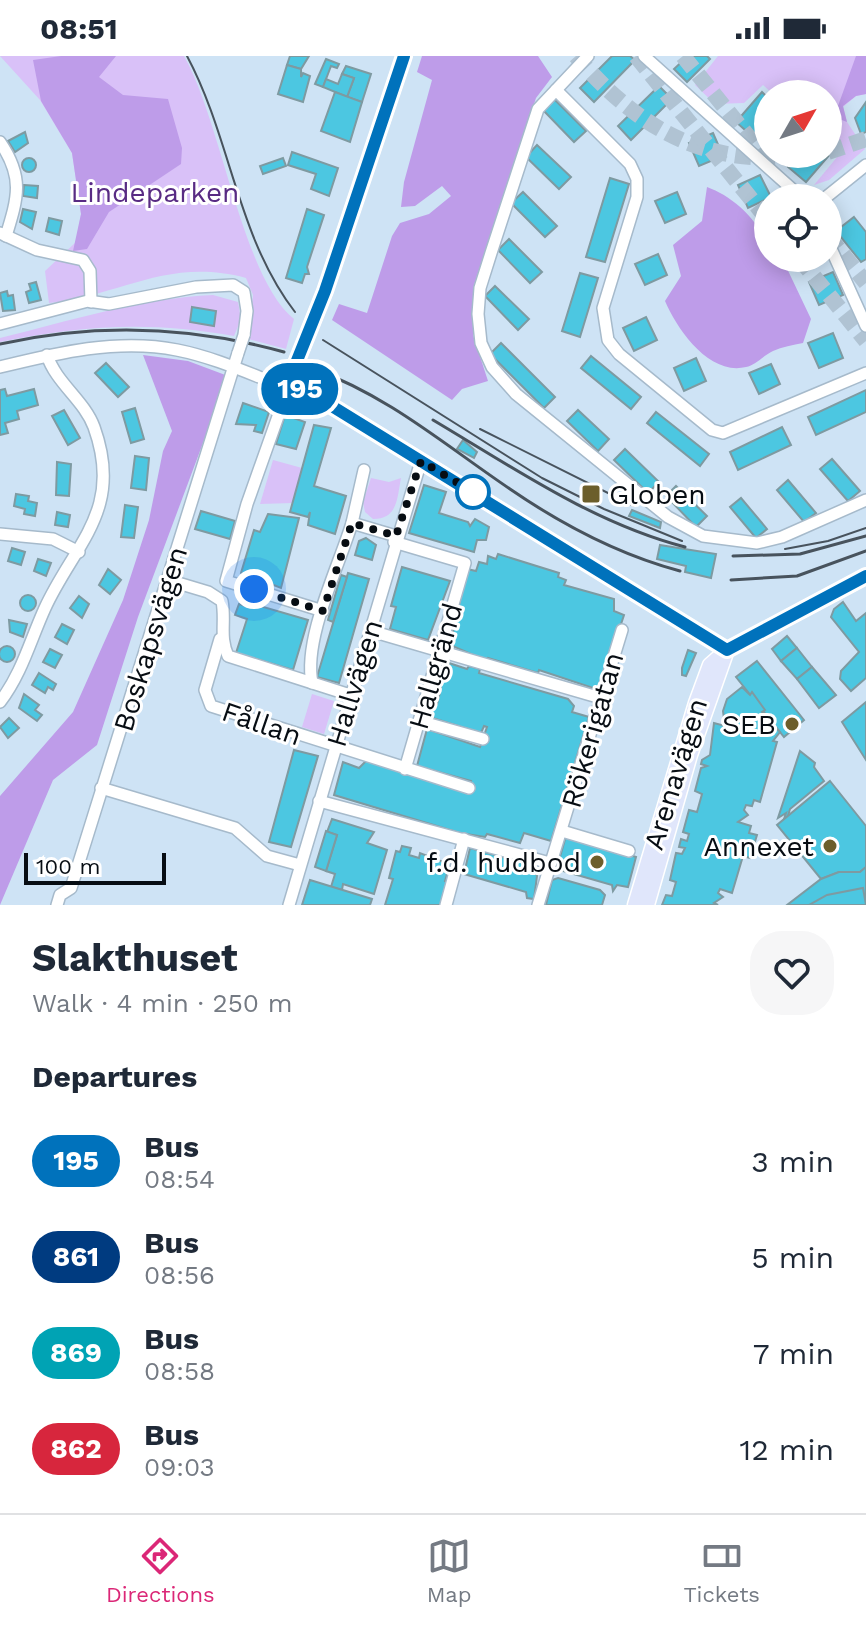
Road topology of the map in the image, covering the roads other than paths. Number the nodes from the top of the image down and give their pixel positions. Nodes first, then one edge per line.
1 (404, 56) edge
2 (588, 56) edge
3 (644, 56) edge
4 (556, 90) junction
5 (0, 142) edge
6 (866, 165) edge
7 (786, 184) edge
8 (842, 184) edge
9 (3, 234) edge
10 (842, 272) edge
11 (91, 302) junction
12 (0, 324) edge
13 (866, 326) edge
14 (47, 355) junction
15 (0, 367) edge
16 (234, 368) junction
17 (866, 373) edge
18 (293, 387) junction
19 (421, 461) junction
20 (364, 470) dead end
21 (866, 500) edge
22 (352, 523) junction
23 (0, 534) edge
24 (395, 539) junction
25 (79, 552) junction
26 (866, 576) edge
27 (168, 580) junction
28 (323, 611) junction
29 (622, 630) dead end
30 (371, 631) junction
31 (220, 639) junction
32 (440, 650) junction
33 (727, 650) junction
34 (312, 683) junction
35 (350, 695) junction
36 (601, 698) junction
37 (0, 702) edge
38 (419, 721) junction
39 (483, 739) dead end
40 (335, 747) junction
41 (405, 769) junction
42 (101, 788) junction
43 (469, 788) dead end
44 (319, 801) junction
45 (562, 831) junction
46 (464, 839) junction
47 (629, 851) dead end
48 (550, 863) junction
49 (300, 865) junction
50 (57, 905) edge
51 (289, 905) edge
52 (446, 905) edge
53 (538, 905) edge
54 (635, 905) edge
55 (647, 905) edge

1 - 18 main road
2 - 4 street
3 - 7 street
4 - 17 street
4 - 21 street
5 - 9 street
6 - 8 street
9 - 11 street
10 - 13 street
11 - 12 street
11 - 16 street, Boskapsvägen, bridge
14 - 15 street
14 - 16 street
14 - 25 street
16 - 18 street
16 - 27 street, Boskapsvägen
18 - 19 main road
18 - 28 street
19 - 24 street, Hallvägen
19 - 33 main road
20 - 22 street
22 - 24 street
22 - 28 street
23 - 25 street
24 - 30 street, Hallvägen
24 - 32 street, Hallgränd
25 - 37 street
26 - 33 main road, Arenavägen
27 - 31 street, Fållan
27 - 42 street, Boskapsvägen
28 - 34 street
29 - 36 street, Rökerigatan
30 - 32 street
30 - 35 street, Hallvägen
31 - 34 street, Fållan
31 - 40 street, Fållan
32 - 36 street
32 - 38 street, Hallgränd
33 - 54 main road, Arenavägen
33 - 55 main road, Arenavägen
34 - 35 street, Fållan
35 - 40 street, Hallvägen
36 - 45 street, Rökerigatan
38 - 39 street
38 - 41 street, Hallgränd
40 - 41 street
40 - 44 street, Hallvägen
41 - 43 street
42 - 49 street
42 - 50 street, Boskapsvägen
44 - 46 street
44 - 49 street, Hallvägen
45 - 47 street, Rökerigatan
45 - 48 street, Rökerigatan
46 - 48 street
46 - 52 street
48 - 53 street, Rökerigatan
49 - 51 street, Hallvägen

